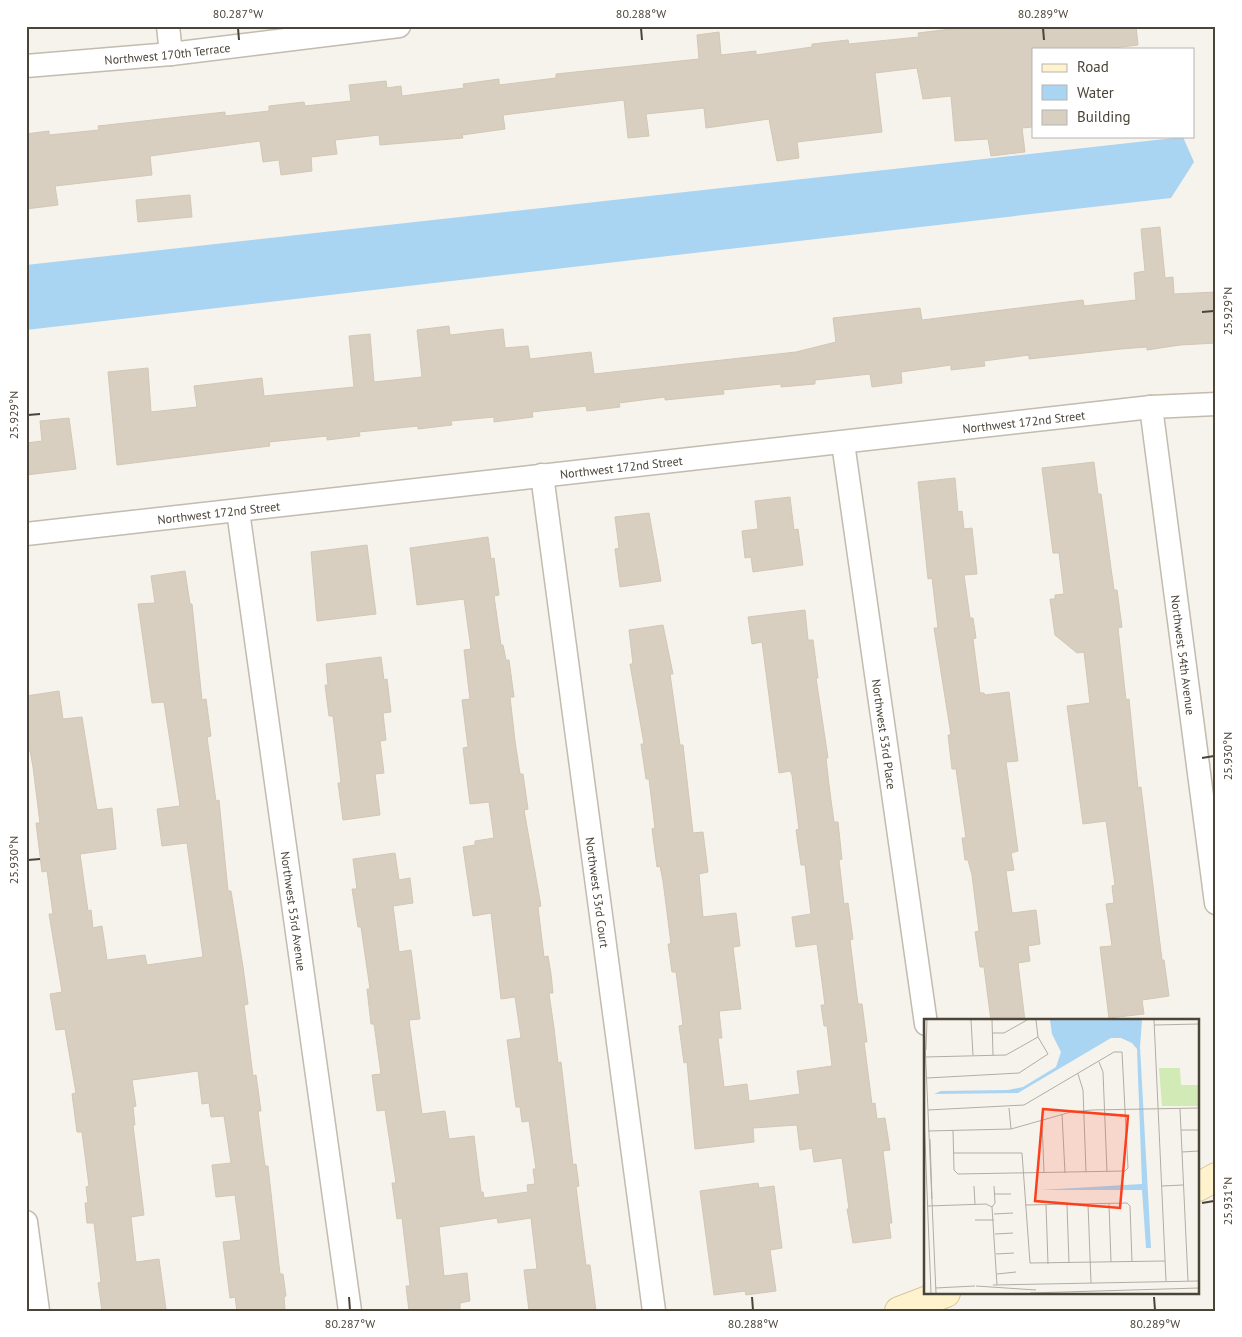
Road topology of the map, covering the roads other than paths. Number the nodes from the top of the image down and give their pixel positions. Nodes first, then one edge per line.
1 (168, 26) edge
2 (399, 26) edge
3 (171, 54) junction
4 (26, 66) edge
5 (1216, 404) edge
6 (1151, 407) junction
7 (843, 443) junction
8 (542, 475) junction
9 (238, 511) junction
10 (26, 534) edge
11 (1216, 903) edge
12 (925, 1019) edge
13 (1216, 1178) edge
14 (1200, 1186) edge
15 (26, 1222) edge
16 (943, 1294) edge
17 (38, 1311) edge
18 (350, 1311) edge
19 (654, 1311) edge
20 (899, 1311) edge

1 - 3 street
2 - 3 street, Northwest 170th Terrace
3 - 4 street, Northwest 170th Terrace
5 - 6 street, Northwest 172nd Street
6 - 7 street, Northwest 172nd Street
6 - 11 street, Northwest 54th Avenue
7 - 8 street, Northwest 172nd Street
7 - 12 street, Northwest 53rd Place
8 - 9 street, Northwest 172nd Street
8 - 19 street, Northwest 53rd Court
9 - 10 street, Northwest 172nd Street
9 - 18 street, Northwest 53rd Avenue
13 - 14 street
15 - 17 street
16 - 20 street

